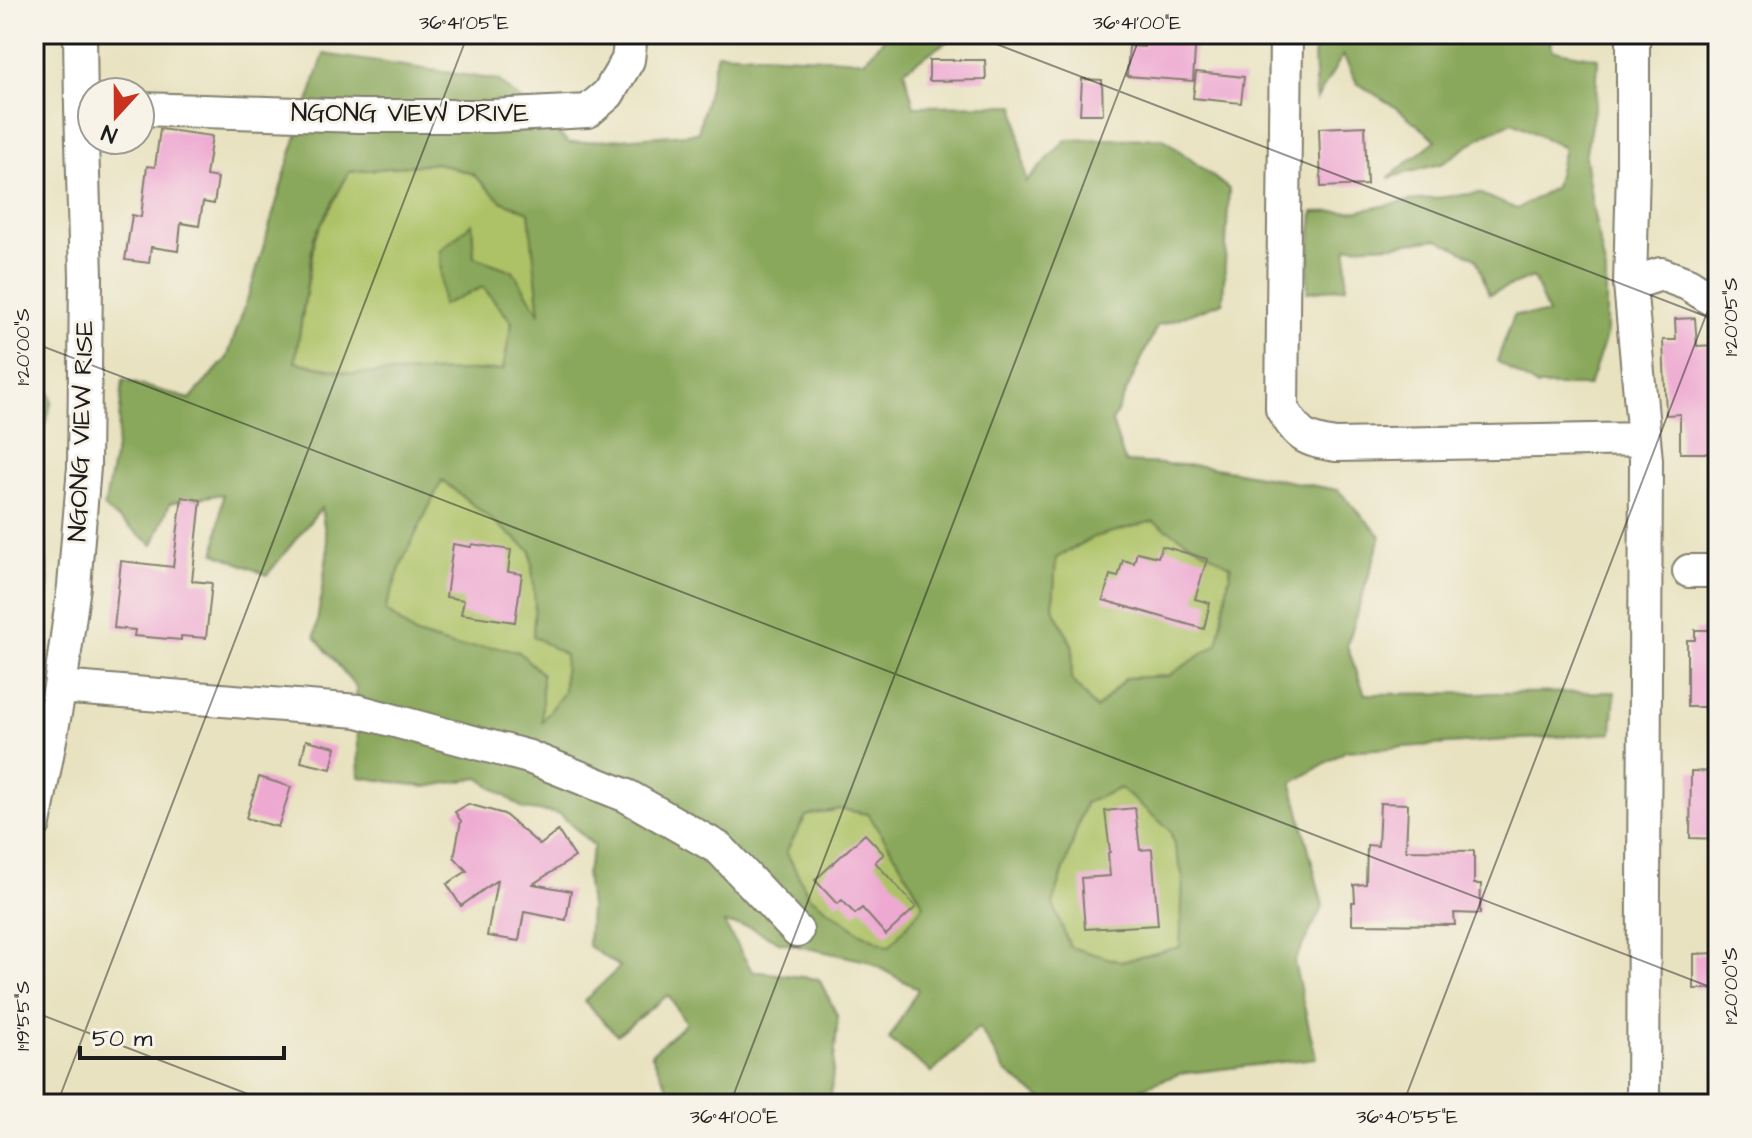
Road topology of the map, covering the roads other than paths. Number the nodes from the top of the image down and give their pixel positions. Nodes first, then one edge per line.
1 (80, 34) edge
2 (631, 34) edge
3 (1286, 34) edge
4 (1633, 34) edge
5 (83, 76) edge
6 (156, 110) edge
7 (86, 156) edge
8 (1630, 284) junction
9 (1718, 303) edge
10 (1644, 439) junction
11 (60, 687) junction
12 (34, 824) edge
13 (797, 931) dead end
14 (1643, 1104) edge

1 - 5 street, NGONG VIEW RISE
2 - 6 street, NGONG VIEW DRIVE
3 - 10 street
4 - 8 street
7 - 11 street, NGONG VIEW RISE
8 - 9 street
8 - 10 street
10 - 14 street
11 - 12 street, NGONG VIEW RISE
11 - 13 street

